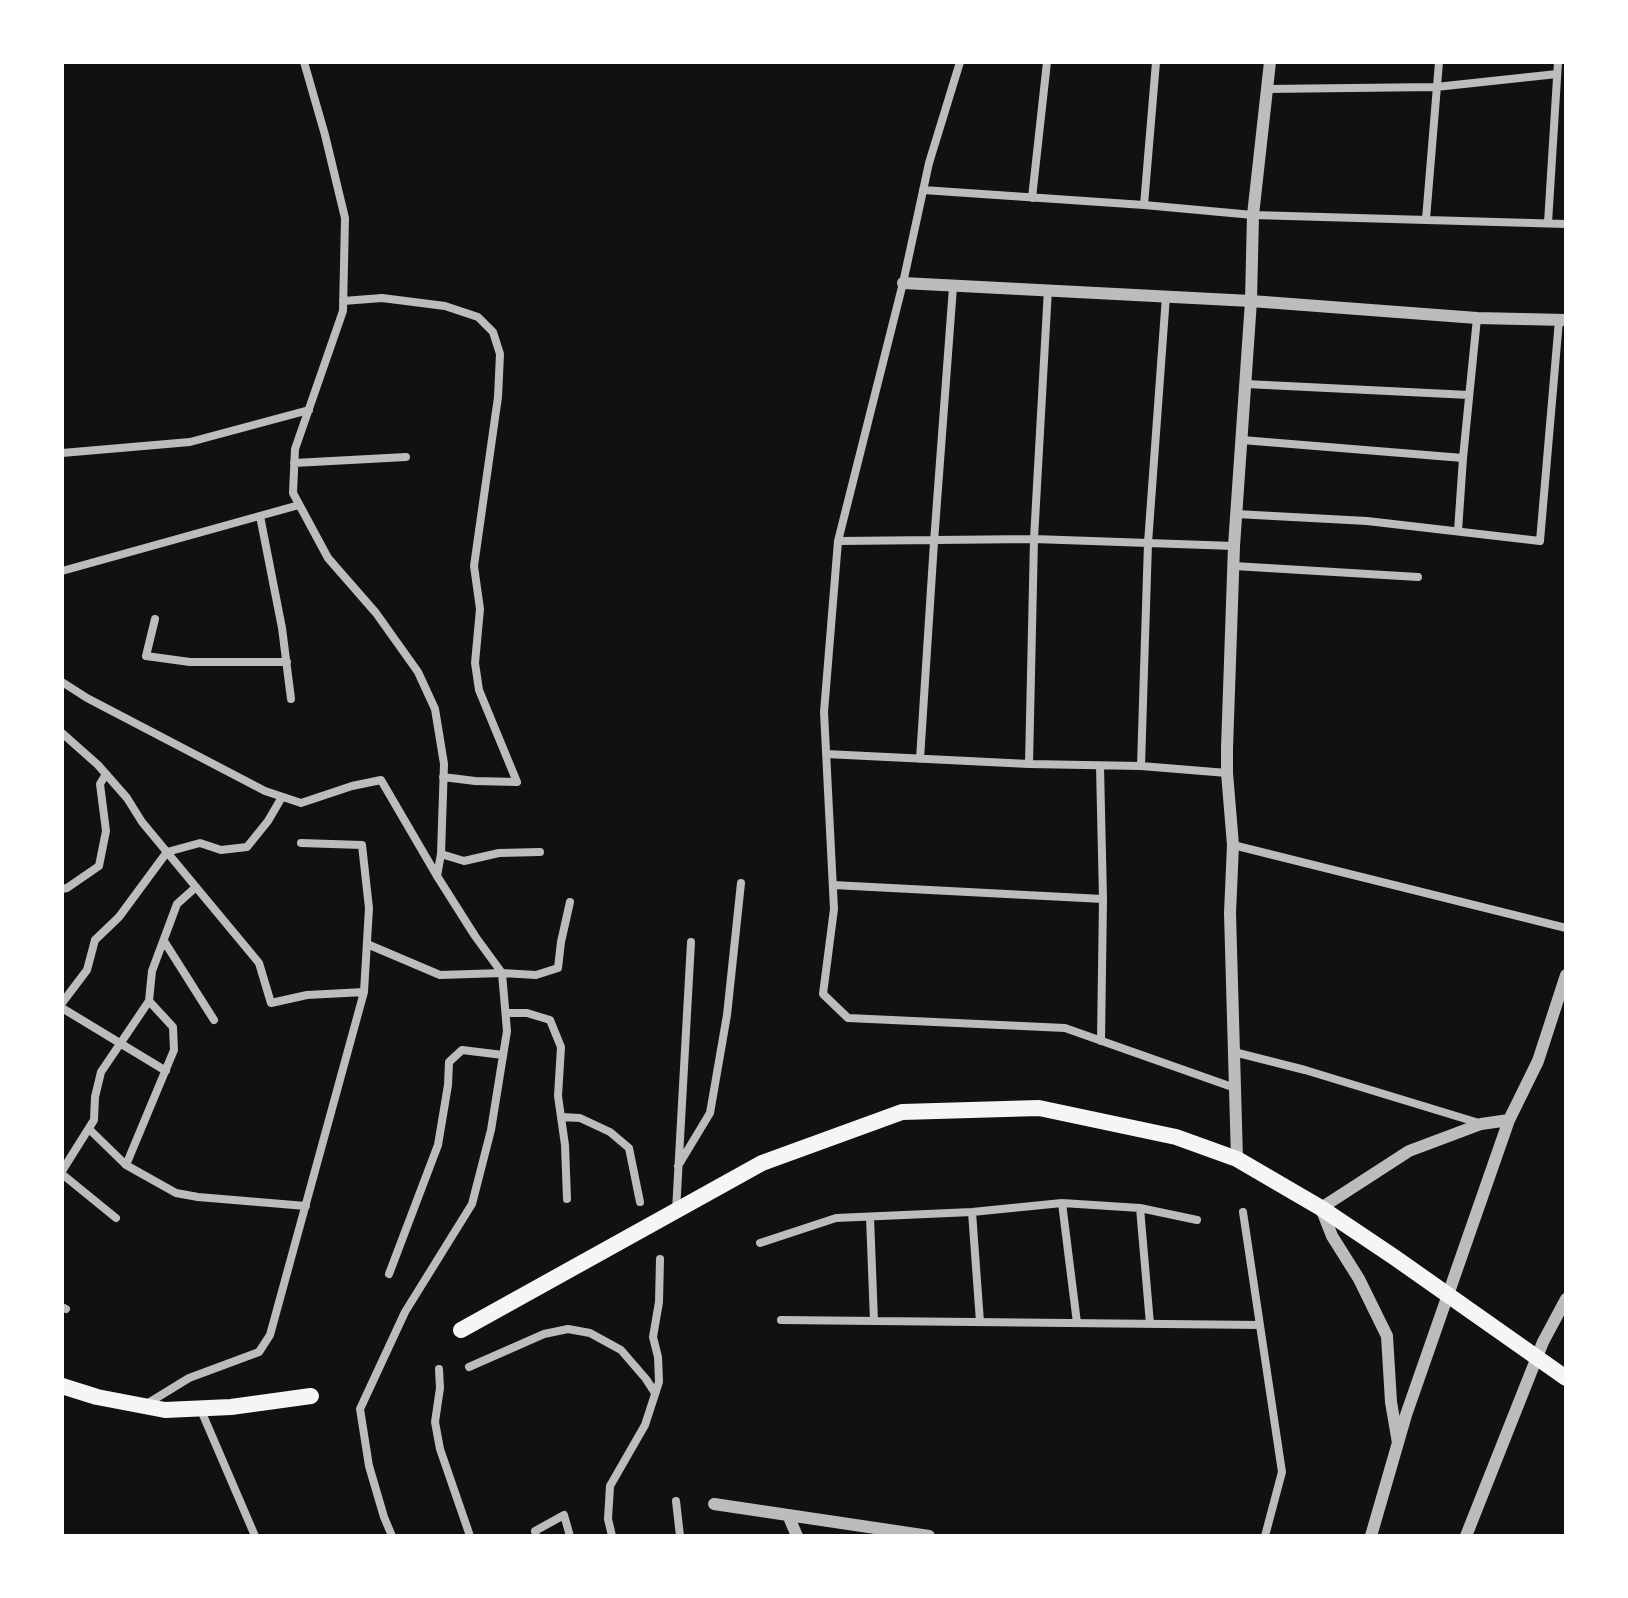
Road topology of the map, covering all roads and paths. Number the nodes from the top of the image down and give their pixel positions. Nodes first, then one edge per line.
1 (304, 62) edge
2 (960, 62) edge
3 (1047, 62) edge
4 (1156, 62) edge
5 (1270, 62) edge
6 (1439, 62) edge
7 (1558, 62) edge
8 (1557, 74) junction
9 (1436, 87) junction
10 (1266, 89) junction
11 (923, 190) junction
12 (1032, 198) junction
13 (1144, 205) junction
14 (1253, 215) junction
15 (1426, 219) junction
16 (1548, 223) junction
17 (1566, 224) edge
18 (903, 283) junction
19 (953, 287) junction
20 (1048, 289) junction
21 (1166, 296) junction
22 (343, 301) junction
23 (1251, 301) junction
24 (1477, 318) junction
25 (1562, 320) edge
26 (1246, 384) junction
27 (1469, 395) junction
28 (309, 410) junction
29 (1242, 440) junction
30 (62, 453) edge
31 (406, 457) dead end
32 (1463, 458) junction
33 (294, 463) junction
34 (299, 505) junction
35 (1236, 514) junction
36 (260, 516) junction
37 (1458, 531) junction
38 (1034, 539) junction
39 (838, 541) junction
40 (934, 542) junction
41 (1148, 543) junction
42 (1234, 546) junction
43 (1234, 566) junction
44 (62, 571) edge
45 (1418, 577) dead end
46 (155, 619) dead end
47 (287, 662) junction
48 (62, 682) edge
49 (291, 699) dead end
50 (62, 733) edge
51 (826, 754) junction
52 (920, 759) junction
53 (1029, 764) junction
54 (1100, 766) junction
55 (1141, 766) junction
56 (1227, 773) junction
57 (106, 774) junction
58 (443, 777) junction
59 (282, 797) junction
60 (301, 843) dead end
61 (1233, 845) junction
62 (167, 852) junction
63 (540, 852) dead end
64 (441, 854) junction
65 (437, 876) junction
66 (741, 883) dead end
67 (833, 885) junction
68 (196, 887) junction
69 (62, 889) edge
70 (1103, 899) junction
71 (570, 902) dead end
72 (1566, 928) edge
73 (164, 941) junction
74 (691, 942) dead end
75 (367, 944) junction
76 (502, 973) junction
77 (1566, 975) edge
78 (364, 992) junction
79 (149, 1001) junction
80 (62, 1006) edge
81 (506, 1013) junction
82 (214, 1020) dead end
83 (1101, 1041) junction
84 (120, 1043) junction
85 (1234, 1052) junction
86 (503, 1055) junction
87 (166, 1071) junction
88 (1235, 1088) junction
89 (561, 1117) junction
90 (1509, 1120) junction
91 (1481, 1124) junction
92 (89, 1129) junction
93 (1237, 1159) junction
94 (126, 1165) junction
95 (678, 1166) junction
96 (62, 1172) edge
97 (567, 1199) dead end
98 (640, 1202) dead end
99 (1062, 1203) junction
100 (306, 1206) junction
101 (1140, 1208) junction
102 (1321, 1208) junction
103 (676, 1211) junction
104 (972, 1212) junction
105 (1243, 1212) dead end
106 (870, 1217) junction
107 (116, 1218) dead end
108 (1197, 1220) dead end
109 (760, 1243) dead end
110 (660, 1259) dead end
111 (389, 1274) dead end
112 (1566, 1299) edge
113 (781, 1320) dead end
114 (874, 1321) junction
115 (980, 1322) junction
116 (1077, 1323) junction
117 (1150, 1324) junction
118 (1260, 1325) junction
119 (461, 1330) dead end
120 (469, 1367) dead end
121 (439, 1369) dead end
122 (1566, 1378) edge
123 (62, 1386) edge
124 (655, 1393) junction
125 (311, 1396) dead end
126 (144, 1406) junction
127 (200, 1408) junction
128 (1398, 1443) junction
129 (676, 1501) dead end
130 (714, 1504) dead end
131 (788, 1515) junction
132 (255, 1536) edge
133 (392, 1536) edge
134 (470, 1536) edge
135 (536, 1536) edge
136 (570, 1536) edge
137 (612, 1536) edge
138 (680, 1536) edge
139 (797, 1536) edge
140 (929, 1536) edge
141 (1265, 1536) edge
142 (1371, 1536) edge
143 (1466, 1536) edge

1 - 22 street
2 - 11 street
3 - 12 street
4 - 13 street
5 - 10 street
6 - 9 street
7 - 8 street
8 - 9 street
8 - 16 street
9 - 10 street
9 - 15 street
10 - 14 street
11 - 12 street
11 - 18 street
12 - 13 street
13 - 14 street
14 - 15 street
14 - 23 street
15 - 16 street
16 - 17 street
18 - 19 street
18 - 39 street
19 - 20 street
19 - 40 street
20 - 21 street
20 - 38 street
21 - 23 street
21 - 41 street
22 - 28 street
22 - 58 street
23 - 24 street
23 - 26 street
24 - 25 street
24 - 27 street
25 - 37 street
26 - 27 street
26 - 29 street
27 - 32 street
28 - 30 street
28 - 33 street
29 - 32 street
29 - 35 street
31 - 33 street
32 - 37 street
33 - 34 street
34 - 36 street
34 - 58 street
35 - 37 street
35 - 42 street
36 - 44 street
36 - 47 street
38 - 40 street
38 - 41 street
38 - 53 street
39 - 40 street
39 - 51 street
40 - 52 street
41 - 42 street
41 - 55 street
42 - 43 street
43 - 45 street
43 - 56 street
46 - 47 street
47 - 49 street
48 - 59 street
50 - 57 street
51 - 52 street
51 - 67 street
52 - 53 street
53 - 54 street
54 - 55 street
54 - 70 street
55 - 56 street
56 - 61 street
57 - 62 street
57 - 69 street
58 - 64 street
59 - 62 street
59 - 65 street
60 - 75 street
61 - 72 street
61 - 85 street
62 - 68 street
62 - 80 street
63 - 64 street
64 - 65 street
65 - 76 street
66 - 95 street
67 - 70 street
67 - 83 street
68 - 73 street
68 - 78 street
70 - 83 street
71 - 76 street
73 - 79 street
73 - 82 street
74 - 95 street
75 - 76 street
75 - 78 street
76 - 81 street
77 - 90 street
78 - 100 street
79 - 84 street
79 - 87 street
80 - 84 street
81 - 86 street
81 - 89 street
83 - 88 street
84 - 87 street
84 - 92 street
85 - 88 street
85 - 91 street
86 - 111 street
86 - 133 street
87 - 94 street
88 - 93 street
89 - 97 street
89 - 98 street
90 - 91 street
90 - 128 street
91 - 102 street
92 - 94 street
92 - 96 street
93 - 102 main road
93 - 103 main road
94 - 100 street
95 - 103 street
96 - 107 street
99 - 101 street
99 - 104 street
99 - 116 street
100 - 126 street
101 - 108 street
101 - 117 street
102 - 122 main road
102 - 128 street
103 - 119 main road
104 - 106 street
104 - 115 street
105 - 118 street
106 - 109 street
106 - 114 street
110 - 124 street
112 - 143 street
113 - 114 street
114 - 115 street
115 - 116 street
116 - 117 street
117 - 118 street
118 - 141 street
120 - 124 street
121 - 134 street
123 - 126 main road
124 - 137 street
125 - 127 main road
126 - 127 main road
127 - 132 street
128 - 142 street
129 - 138 street
130 - 131 street
131 - 139 street
131 - 140 street
135 - 136 street

